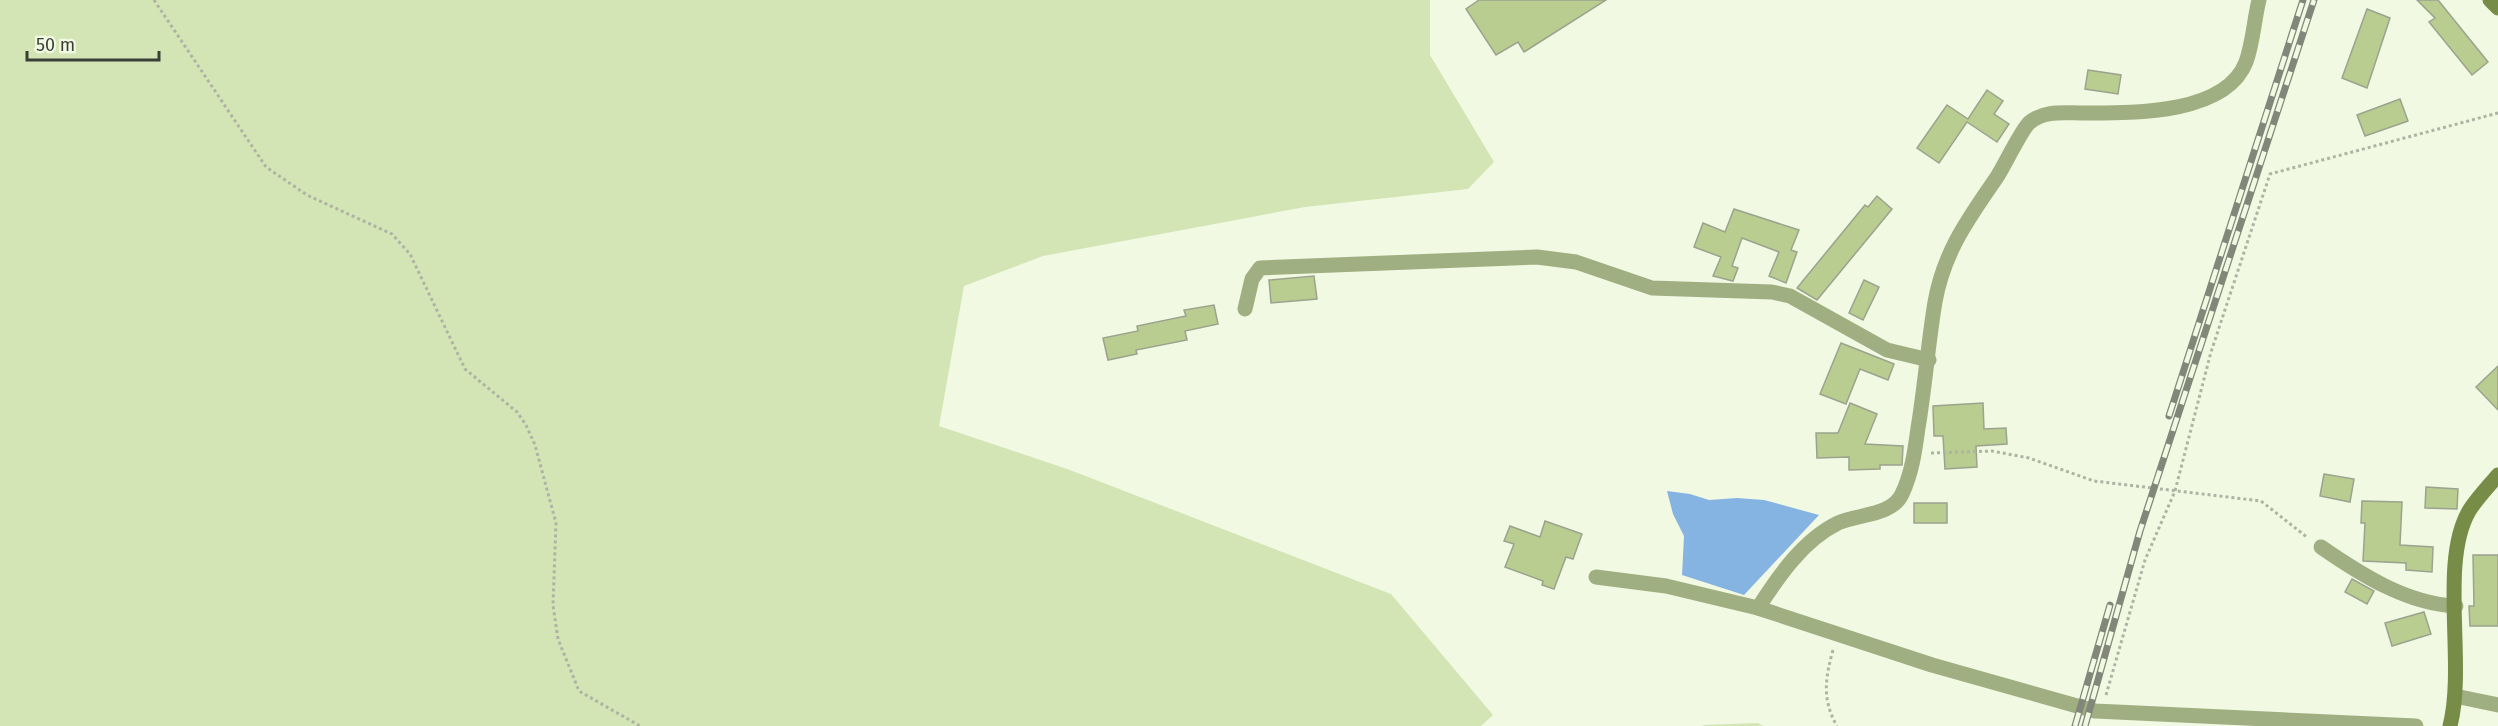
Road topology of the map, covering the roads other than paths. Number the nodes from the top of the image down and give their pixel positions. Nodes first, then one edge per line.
1 (2259, 0) edge
2 (2490, 0) edge
3 (2498, 8) edge
4 (1245, 309) dead end
5 (1929, 360) junction
6 (2498, 475) edge
7 (2321, 548) road end
8 (1596, 577) dead end
9 (2456, 606) junction
10 (1758, 608) junction
11 (2455, 696) junction
12 (2498, 705) edge
13 (2416, 726) edge
14 (2450, 726) edge

1 - 5 street
2 - 3 street
4 - 5 street
5 - 10 street
6 - 9 street
7 - 9 street
8 - 10 street
9 - 11 street
10 - 13 street
11 - 12 street
11 - 14 street

